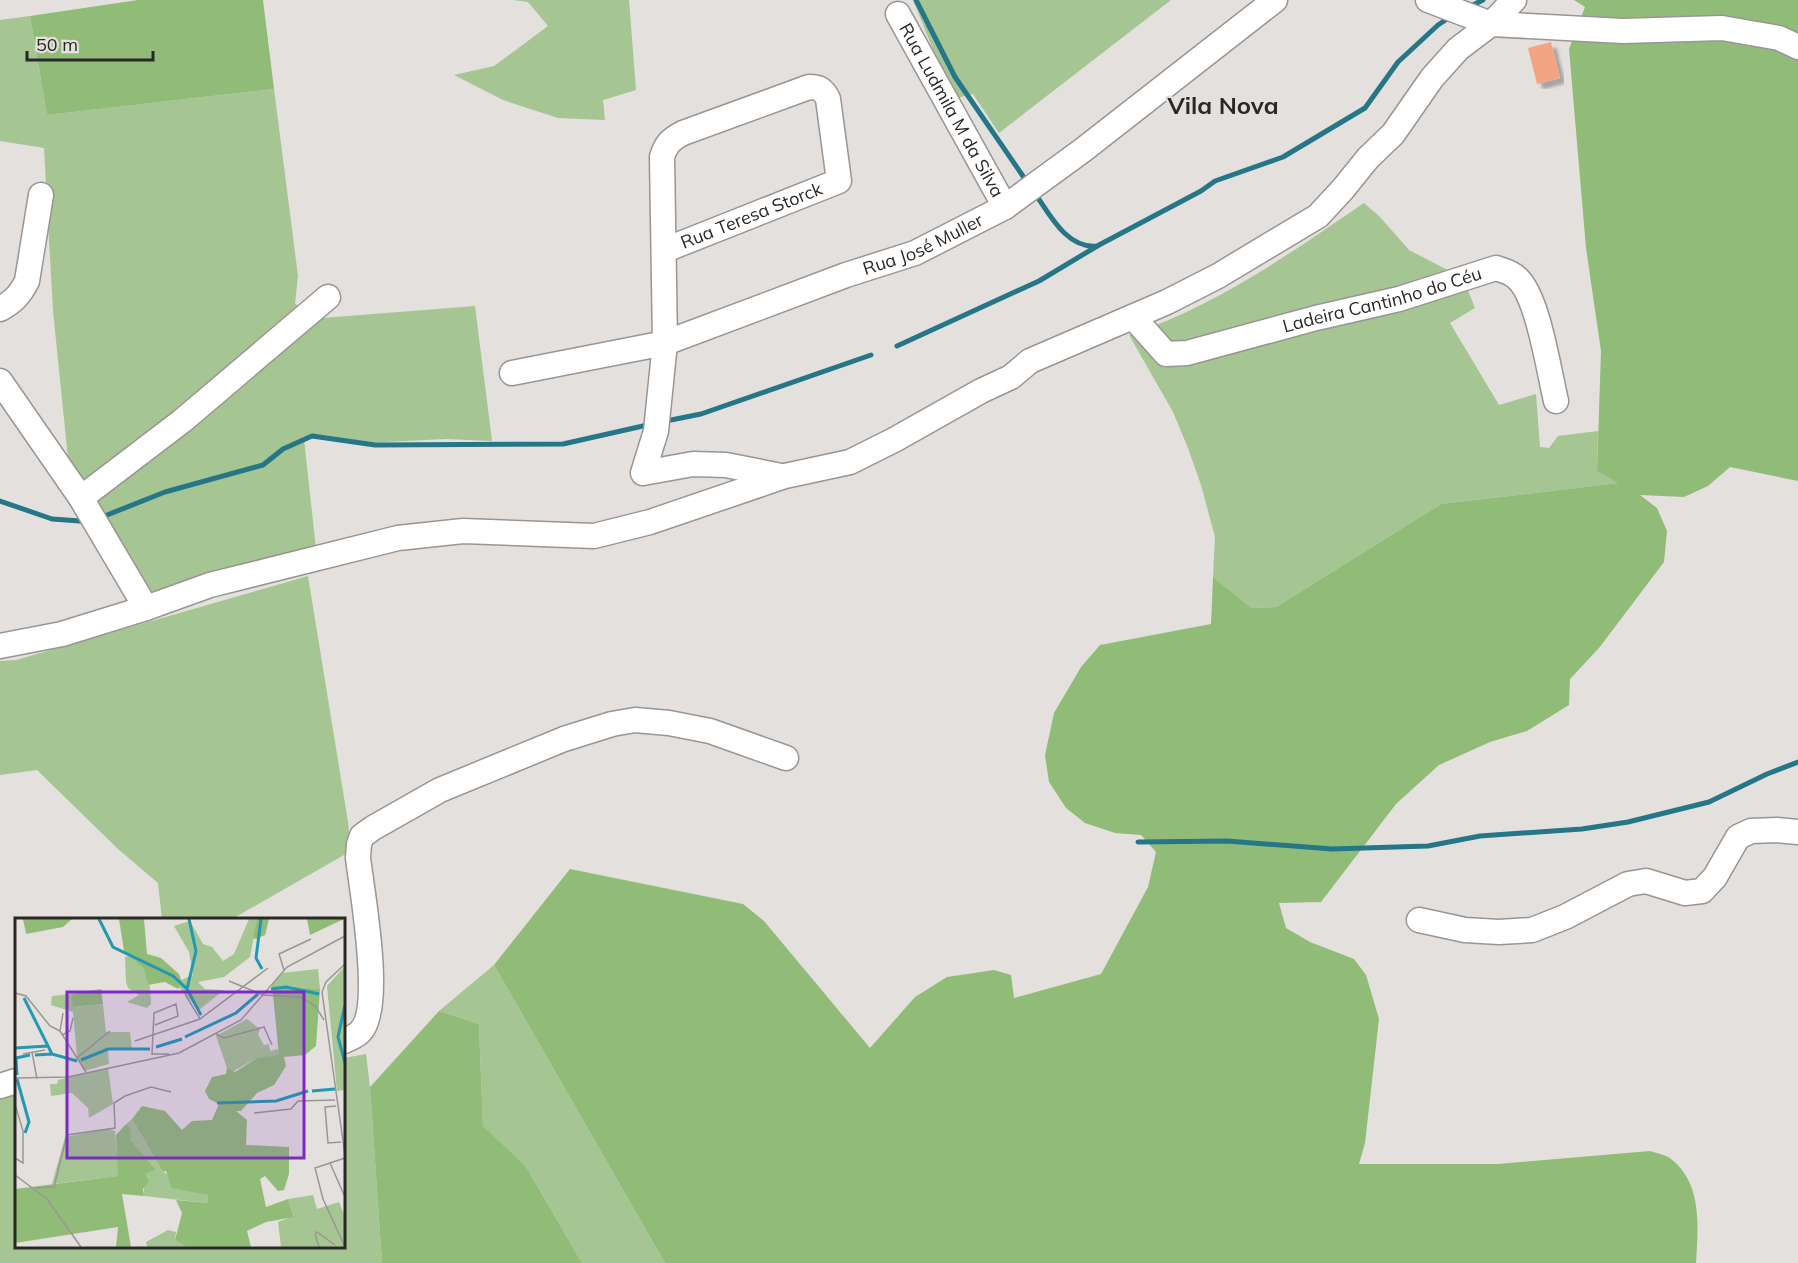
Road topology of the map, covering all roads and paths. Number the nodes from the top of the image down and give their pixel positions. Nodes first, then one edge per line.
1 (1275, 0) edge
2 (1428, 0) edge
3 (1514, 0) edge
4 (898, 14) dead end
5 (1491, 24) junction
6 (1798, 47) edge
7 (41, 195) dead end
8 (1005, 207) junction
9 (665, 250) junction
10 (328, 297) dead end
11 (0, 309) edge
12 (1133, 317) junction
13 (665, 343) junction
14 (512, 372) dead end
15 (0, 381) edge
16 (1556, 400) dead end
17 (785, 476) junction
18 (81, 498) junction
19 (146, 608) junction
20 (0, 646) edge
21 (786, 758) dead end
22 (1798, 832) edge
23 (1419, 920) dead end
24 (345, 1040) edge
25 (15, 1081) edge
26 (0, 1086) edge

1 - 8 street, Rua José Muller
2 - 5 street
3 - 5 street
4 - 8 street, Rua Ludmila M da Silva
5 - 6 street
5 - 12 street
7 - 11 street
8 - 13 street, Rua José Muller
9 - 9 street, Rua Teresa Storck
9 - 13 street
10 - 18 street
12 - 16 street, Ladeira Cantinho do Céu
12 - 17 street
13 - 14 street, Rua José Muller
13 - 17 street
15 - 18 street
17 - 19 street
18 - 19 street
19 - 20 street
21 - 24 street
22 - 23 street
25 - 26 street

